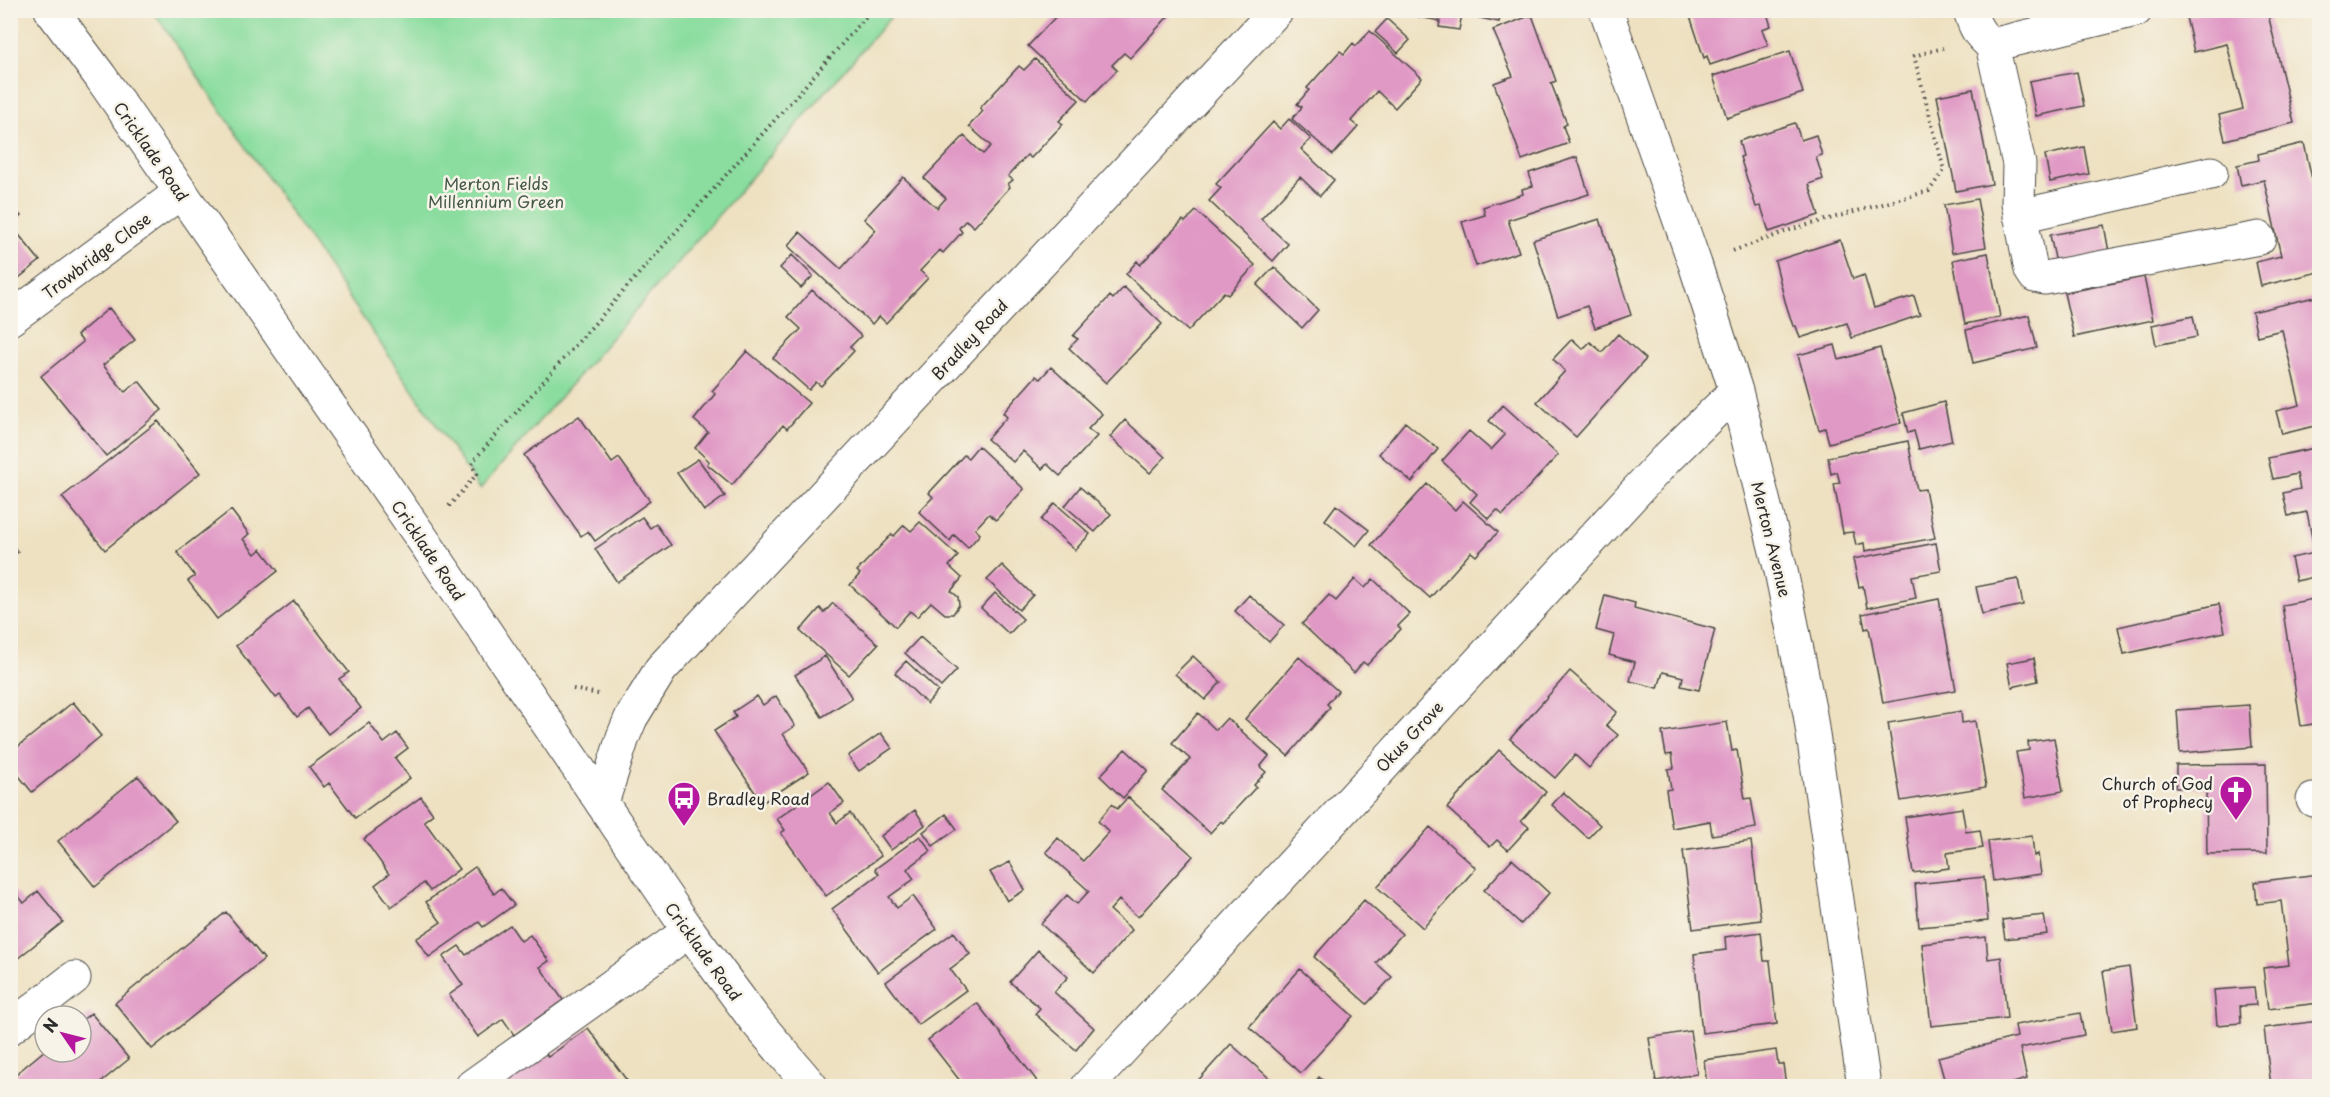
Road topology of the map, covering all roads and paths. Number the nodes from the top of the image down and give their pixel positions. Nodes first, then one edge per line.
1 (51, 10) edge
2 (872, 10) edge
3 (1277, 10) edge
4 (1605, 10) edge
5 (1970, 10) edge
6 (2136, 10) edge
7 (1992, 45) junction
8 (2211, 173) dead end
9 (181, 192) junction
10 (2020, 216) junction
11 (2259, 238) dead end
12 (1695, 264) junction
13 (10, 319) edge
14 (1736, 391) junction
15 (421, 537) junction
16 (570, 688) dead end
17 (602, 695) dead end
18 (602, 803) junction
19 (689, 931) junction
20 (74, 978) dead end
21 (12, 1026) edge
22 (472, 1086) edge
23 (811, 1086) edge
24 (1088, 1086) edge
25 (1864, 1086) edge

1 - 9 street, Cricklade Road
2 - 15 path
3 - 18 street, Bradley Road
4 - 12 street, Merton Avenue
5 - 7 street
6 - 7 street
7 - 10 street
7 - 12 path
8 - 10 street
9 - 13 street, Trowbridge Close
9 - 15 street, Cricklade Road
10 - 11 street
12 - 14 street, Merton Avenue
14 - 24 street, Okus Grove
14 - 25 street, Merton Avenue
15 - 18 street, Cricklade Road
16 - 17 path
18 - 19 street, Cricklade Road
19 - 22 street
19 - 23 street, Cricklade Road
20 - 21 street

